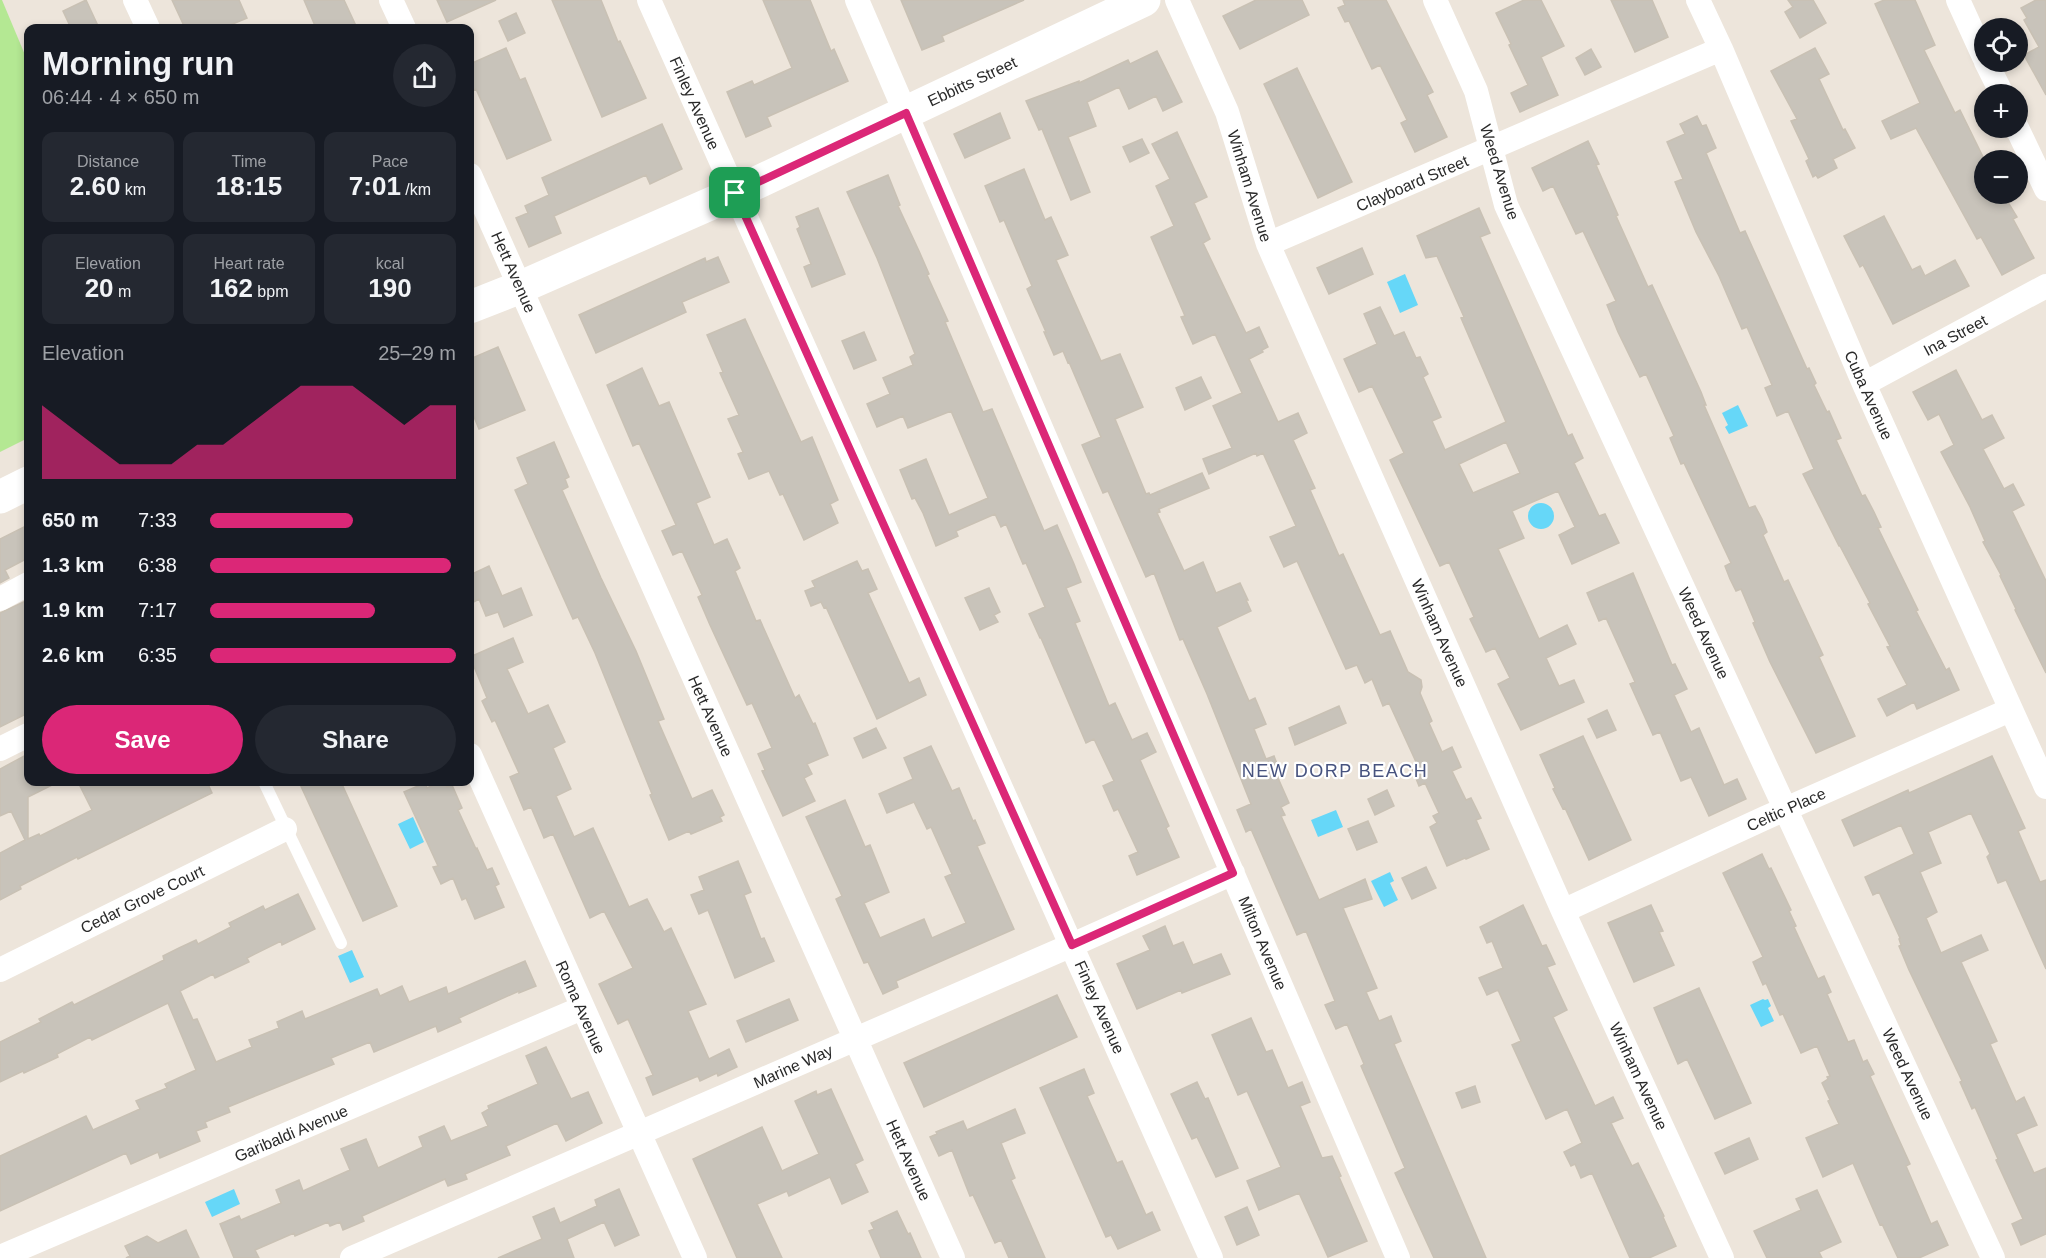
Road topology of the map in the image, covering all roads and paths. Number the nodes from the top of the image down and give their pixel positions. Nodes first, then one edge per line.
1 (135, 0) edge
2 (391, 0) edge
3 (649, 0) edge
4 (856, 0) edge
5 (1177, 0) edge
6 (1435, 0) edge
7 (1698, 0) edge
8 (1958, 0) edge
9 (1126, 4) edge
10 (146, 24) edge
11 (402, 24) edge
12 (1974, 35) edge
13 (1721, 49) junction
14 (906, 113) junction
15 (2022, 138) edge
16 (1492, 149) junction
17 (474, 184) edge
18 (2046, 189) edge
19 (735, 193) junction
20 (1268, 244) junction
21 (2046, 286) edge
22 (521, 287) junction
23 (474, 305) edge
24 (1864, 384) junction
25 (24, 485) edge
26 (0, 497) edge
27 (24, 586) edge
28 (0, 599) edge
29 (2010, 710) junction
30 (24, 737) edge
31 (0, 749) edge
32 (474, 764) edge
33 (266, 786) edge
34 (2046, 787) edge
35 (1785, 809) junction
36 (285, 829) junction
37 (1233, 873) junction
38 (1563, 911) junction
39 (341, 943) dead end
40 (1072, 945) junction
41 (0, 970) edge
42 (582, 1008) junction
43 (854, 1039) junction
44 (640, 1134) junction
45 (0, 1257) edge
46 (352, 1258) edge
47 (695, 1258) edge
48 (953, 1258) edge
49 (1212, 1258) edge
50 (1398, 1258) edge
51 (1722, 1258) edge
52 (1993, 1258) edge

1 - 10 street
2 - 11 street
3 - 19 street, Finley Avenue
4 - 14 street, Milton Avenue
5 - 20 street, Winham Avenue
6 - 16 street, Weed Avenue
7 - 13 street, Cuba Avenue
8 - 12 street
9 - 14 street, Ebbitts Street
13 - 16 street, Clayboard Street
13 - 24 street, Cuba Avenue
14 - 19 street, Ebbitts Street
14 - 37 street, Milton Avenue
15 - 18 street
16 - 20 street, Clayboard Street
16 - 35 street, Weed Avenue
17 - 22 street, Hett Avenue
19 - 22 street, Ebbitts Street
19 - 40 street, Finley Avenue
20 - 38 street, Winham Avenue
21 - 24 street, Ina Street
22 - 23 street, Ebbitts Street
22 - 43 street, Hett Avenue
24 - 29 street, Cuba Avenue
25 - 26 street
27 - 28 street
29 - 34 street, Cuba Avenue
29 - 35 street, Celtic Place
30 - 31 street
32 - 42 street, Roma Avenue
33 - 36 lane
35 - 38 street, Celtic Place
35 - 52 street, Weed Avenue
36 - 39 lane
36 - 41 street, Cedar Grove Court
37 - 40 street, Marine Way
37 - 50 street, Milton Avenue
38 - 51 street, Winham Avenue
40 - 43 street, Marine Way
40 - 49 street, Finley Avenue
42 - 44 street, Roma Avenue
42 - 45 street, Garibaldi Avenue
43 - 44 street, Marine Way
43 - 48 street, Hett Avenue
44 - 46 street, Marine Way
44 - 47 street, Roma Avenue

